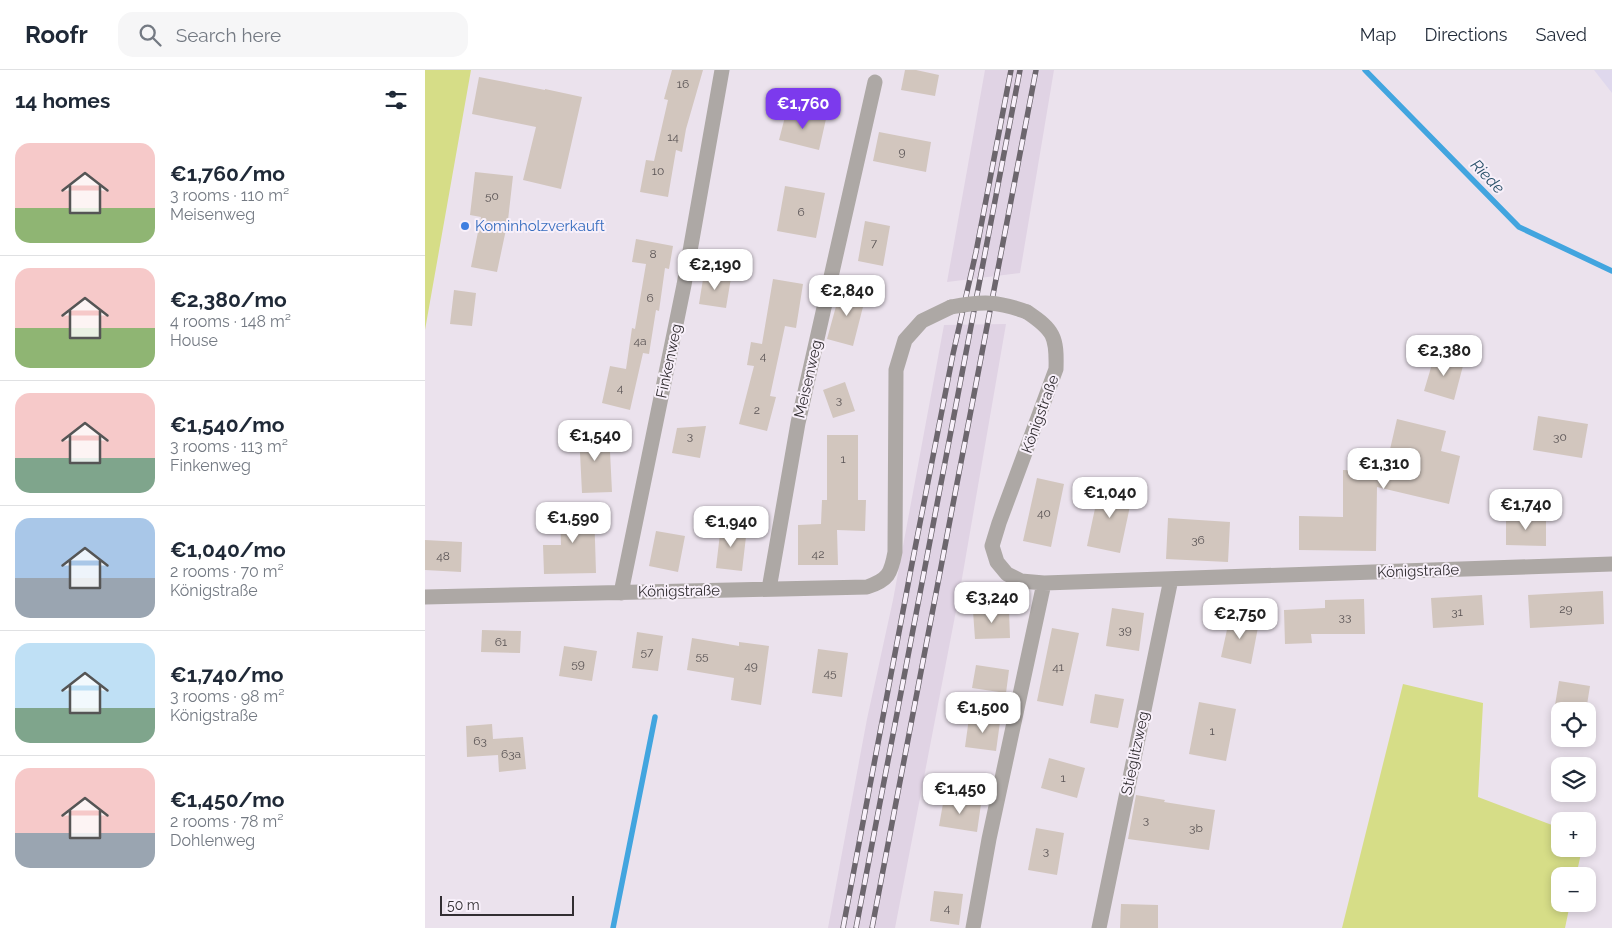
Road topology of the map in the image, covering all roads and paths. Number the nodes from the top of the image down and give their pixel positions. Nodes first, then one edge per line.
1 (722, 70) edge
2 (875, 82) dead end
3 (1612, 564) edge
4 (1171, 579) junction
5 (1044, 583) junction
6 (769, 589) junction
7 (621, 593) junction
8 (425, 597) edge
9 (973, 928) edge
10 (1099, 928) edge

1 - 7 street, Finkenweg
2 - 6 street, Meisenweg
3 - 4 street, Königstraße
4 - 5 street, Königstraße
4 - 10 street, Stieglitzweg
5 - 6 street, Königstraße, bridge
5 - 9 street
6 - 7 street, Königstraße
7 - 8 street, Königstraße

